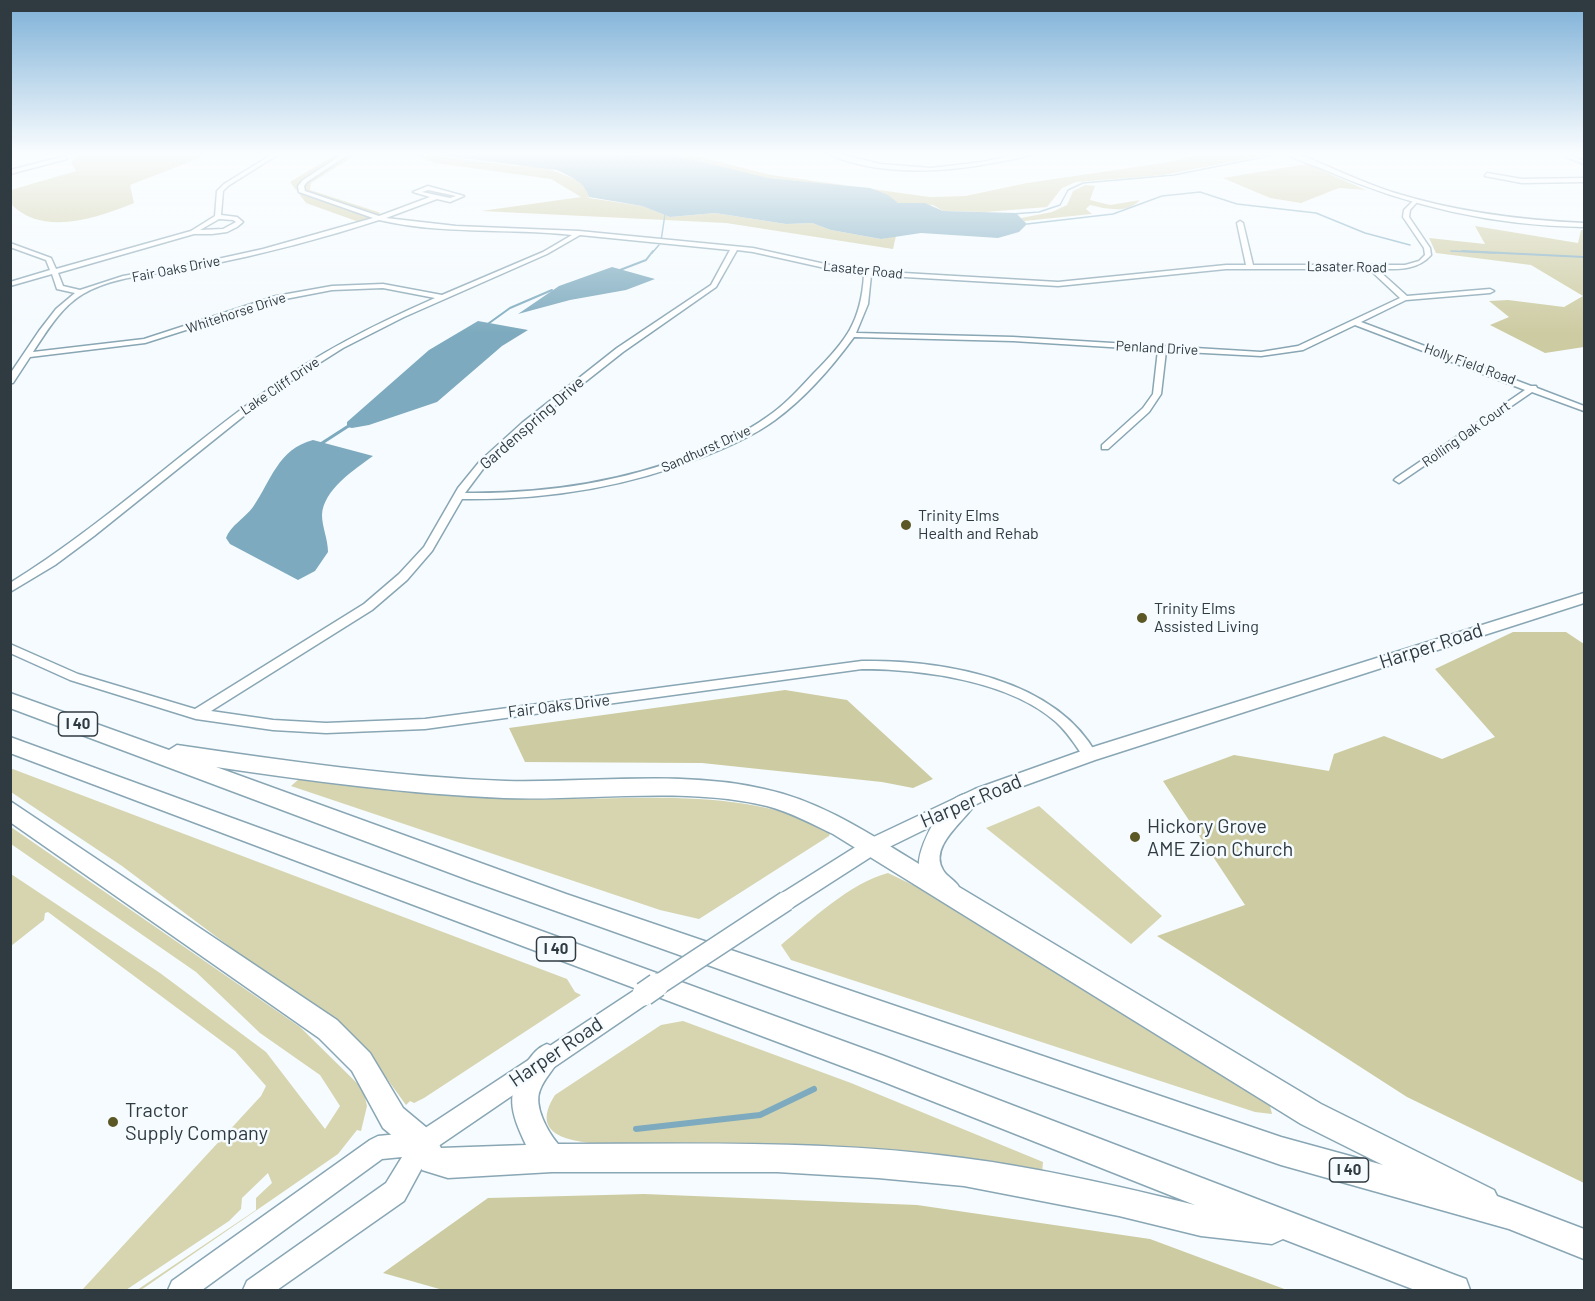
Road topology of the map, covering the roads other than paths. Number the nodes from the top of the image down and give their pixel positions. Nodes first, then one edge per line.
1 (218, 213) edge
2 (363, 213) edge
3 (397, 213) edge
4 (1407, 213) edge
5 (1480, 213) edge
6 (218, 218) junction
7 (382, 219) junction
8 (1240, 223) dead end
9 (1584, 225) edge
10 (193, 232) junction
11 (579, 234) junction
12 (10, 245) edge
13 (734, 249) junction
14 (1250, 266) junction
15 (1372, 268) junction
16 (53, 272) junction
17 (868, 273) junction
18 (10, 284) edge
19 (1490, 291) dead end
20 (81, 292) junction
21 (442, 297) junction
22 (1405, 298) junction
23 (1354, 322) junction
24 (852, 335) junction
25 (1162, 349) junction
26 (30, 355) junction
27 (10, 381) edge
28 (1533, 388) junction
29 (1584, 409) edge
30 (1105, 447) dead end
31 (1399, 480) dead end
32 (459, 496) junction
33 (10, 588) edge
34 (1584, 598) edge
35 (10, 648) edge
36 (10, 700) edge
37 (196, 714) junction
38 (10, 745) edge
39 (146, 747) junction
40 (1090, 755) junction
41 (966, 801) junction
42 (10, 810) edge
43 (871, 847) junction
44 (956, 897) junction
45 (547, 1057) junction
46 (423, 1143) junction
47 (552, 1158) junction
48 (1509, 1214) junction
49 (1293, 1231) junction
50 (1584, 1244) edge
51 (181, 1290) edge
52 (256, 1290) edge
53 (1455, 1290) edge

1 - 6 street
2 - 7 street, Lasater Road
3 - 7 street, Fair Oaks Drive
4 - 15 street, Lasater Road
5 - 9 main road
6 - 10 street
6 - 10 street
7 - 11 street, Lasater Road
7 - 20 street, Fair Oaks Drive
8 - 14 street
10 - 16 street
11 - 13 street, Lasater Road
11 - 21 street, Lake Cliff Drive
12 - 16 street
13 - 17 street, Lasater Road
13 - 32 street, Gardenspring Drive
14 - 15 street, Lasater Road
14 - 17 street, Lasater Road
15 - 22 street
16 - 18 street
16 - 20 street
17 - 24 street, Sandhurst Drive
19 - 22 street
20 - 26 street, Fair Oaks Drive
21 - 26 street, Whitehorse Drive
21 - 33 street, Lake Cliff Drive
22 - 23 street, Penland Drive
23 - 25 street, Penland Drive
23 - 28 street, Holly Field Road
24 - 25 street, Penland Drive
24 - 32 street, Sandhurst Drive
25 - 30 street
26 - 27 street, Fair Oaks Drive
28 - 29 street, Holly Field Road
28 - 31 street, Rolling Oak Court
32 - 37 street, Gardenspring Drive
34 - 40 main road, Harper Road
35 - 37 street, Fair Oaks Drive
36 - 39 highway, I 40
37 - 40 street, Fair Oaks Drive
38 - 49 highway, I 40
39 - 43 highway
39 - 48 highway, I 40
40 - 41 main road, Harper Road
41 - 43 main road, Harper Road
41 - 44 highway
42 - 46 highway
43 - 44 highway
43 - 45 main road, Harper Road, bridge
44 - 48 highway
45 - 46 main road, Harper Road
45 - 47 highway
46 - 47 highway
46 - 51 main road, Harper Road
46 - 52 main road, Harper Road
47 - 49 highway
48 - 50 highway, I 40
49 - 53 highway, I 40

